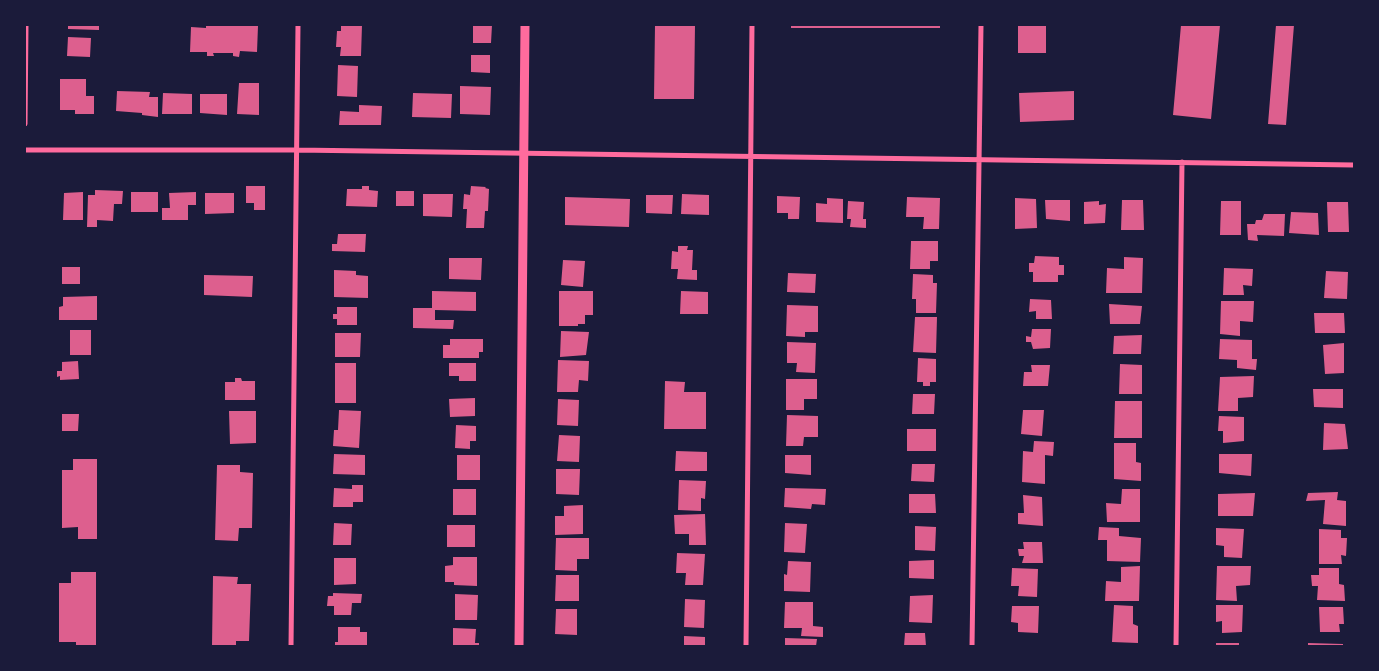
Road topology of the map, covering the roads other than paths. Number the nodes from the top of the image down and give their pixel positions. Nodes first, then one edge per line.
1 (26, 25) edge
2 (298, 25) edge
3 (525, 25) edge
4 (752, 25) edge
5 (981, 25) edge
6 (25, 124) edge
7 (25, 150) edge
8 (297, 150) junction
9 (524, 154) junction
10 (751, 156) junction
11 (979, 158) junction
12 (1182, 162) junction
13 (1354, 165) edge
14 (292, 646) edge
15 (519, 646) edge
16 (746, 646) edge
17 (972, 646) edge
18 (1176, 646) edge

1 - 6 street
2 - 8 street
3 - 9 street
4 - 10 street
5 - 11 street
7 - 8 street
8 - 9 street
8 - 14 street
9 - 10 street
9 - 15 street
10 - 11 street
10 - 16 street
11 - 12 street
11 - 17 street
12 - 13 street
12 - 18 street

